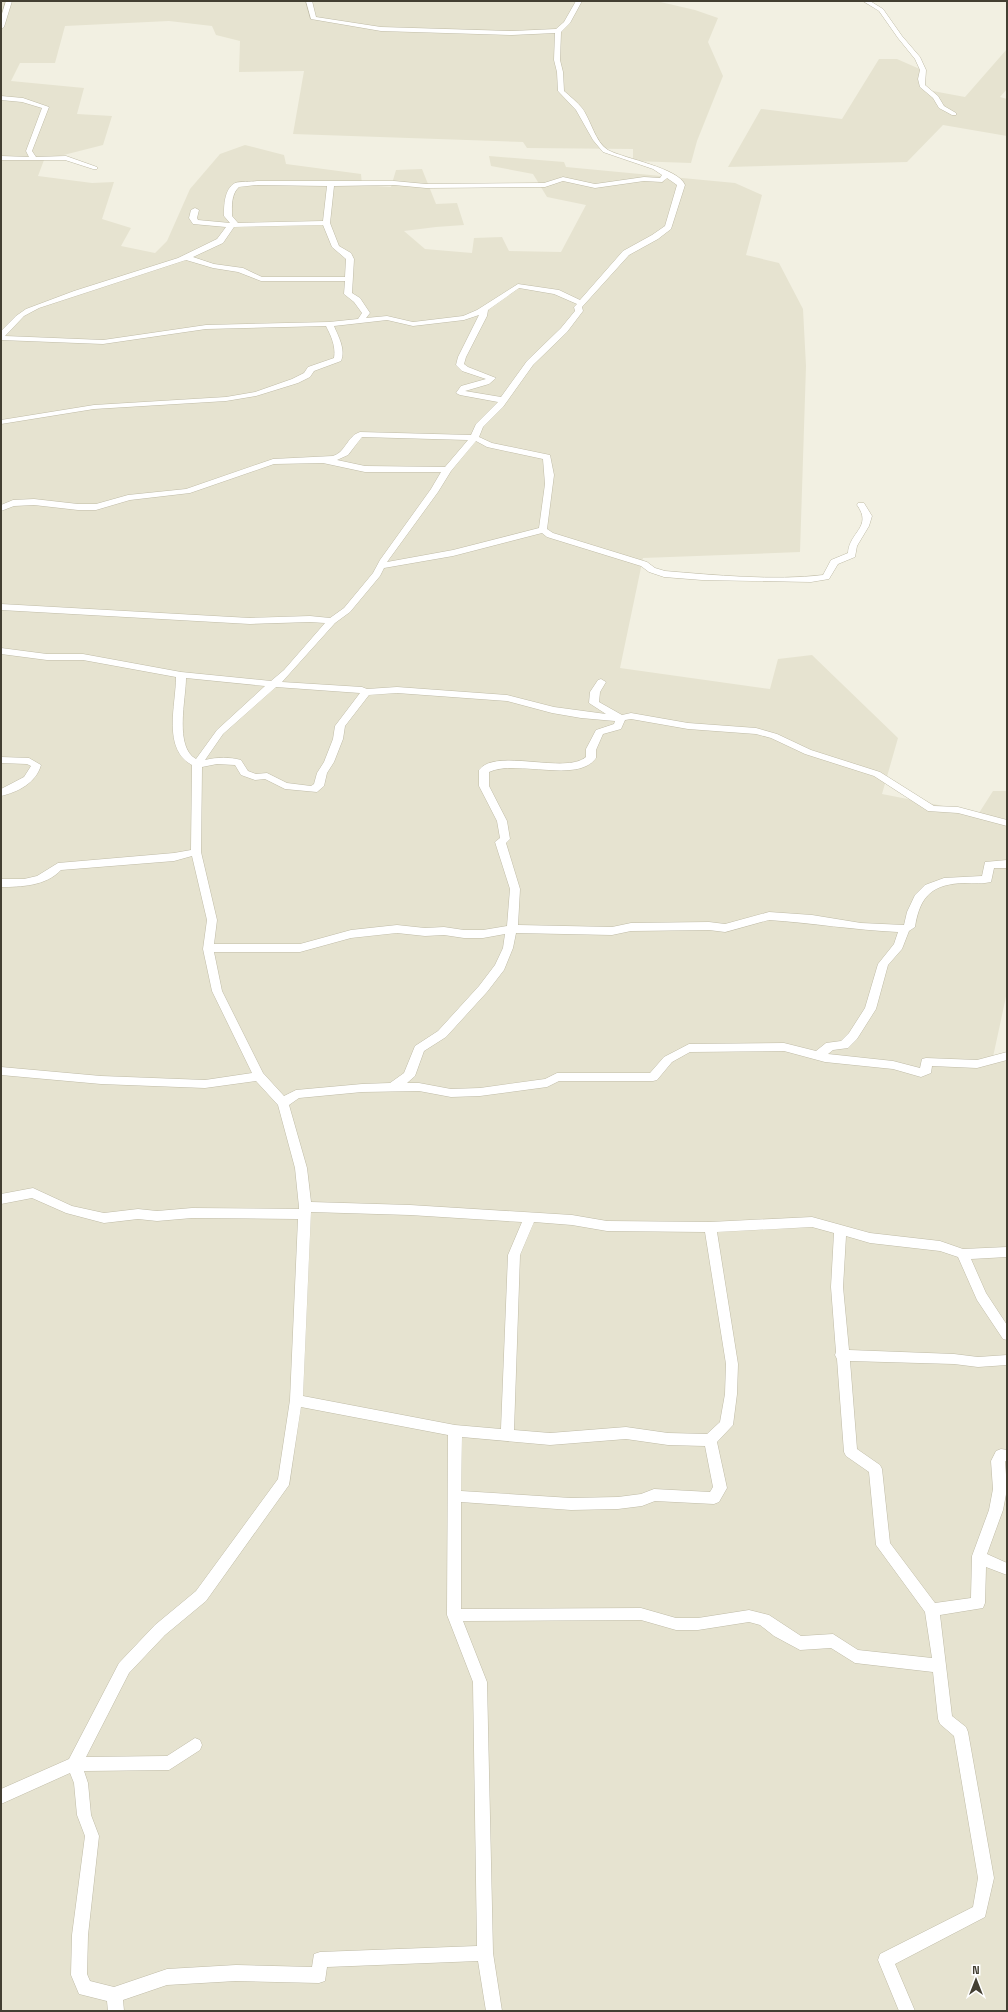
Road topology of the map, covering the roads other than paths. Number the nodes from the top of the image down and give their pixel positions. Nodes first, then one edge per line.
1 (9, 1) edge
2 (308, 1) edge
3 (579, 1) edge
4 (866, 1) edge
5 (1, 28) edge
6 (558, 31) junction
7 (1, 98) edge
8 (954, 114) dead end
9 (1, 158) edge
10 (34, 159) junction
11 (95, 168) dead end
12 (667, 173) junction
13 (331, 184) junction
14 (195, 210) dead end
15 (326, 223) junction
16 (234, 224) junction
17 (187, 258) junction
18 (349, 279) junction
19 (582, 303) junction
20 (484, 309) junction
21 (361, 320) junction
22 (329, 324) junction
23 (1, 335) edge
24 (1, 338) edge
25 (503, 400) junction
26 (1, 422) edge
27 (475, 438) junction
28 (323, 460) junction
29 (447, 470) junction
30 (861, 505) dead end
31 (1, 508) edge
32 (543, 530) junction
33 (381, 566) junction
34 (1, 607) edge
35 (332, 621) junction
36 (1, 651) edge
37 (181, 675) junction
38 (601, 682) dead end
39 (273, 684) junction
40 (366, 692) junction
41 (621, 718) junction
42 (1, 760) edge
43 (197, 764) junction
44 (1, 793) edge
45 (1007, 823) edge
46 (196, 852) junction
47 (1007, 864) edge
48 (1, 883) edge
49 (512, 929) junction
50 (904, 929) junction
51 (208, 948) junction
52 (818, 1056) junction
53 (1007, 1056) edge
54 (1, 1071) edge
55 (259, 1076) junction
56 (394, 1086) junction
57 (282, 1103) junction
58 (1, 1199) edge
59 (304, 1210) junction
60 (530, 1218) junction
61 (710, 1227) junction
62 (840, 1230) junction
63 (1007, 1252) edge
64 (963, 1254) junction
65 (1007, 1334) edge
66 (841, 1355) junction
67 (1007, 1360) edge
68 (296, 1400) junction
69 (455, 1431) junction
70 (507, 1436) junction
71 (710, 1440) junction
72 (1007, 1456) edge
73 (454, 1496) junction
74 (979, 1556) junction
75 (1007, 1569) edge
76 (932, 1610) junction
77 (454, 1615) junction
78 (940, 1666) junction
79 (195, 1745) dead end
80 (74, 1764) junction
81 (1, 1797) edge
82 (485, 1953) junction
83 (114, 1995) junction
84 (116, 2011) edge
85 (494, 2011) edge
86 (907, 2011) edge

1 - 5 street
2 - 6 street
3 - 6 street
4 - 8 street
6 - 12 street
7 - 10 street
9 - 10 street
10 - 11 street
12 - 13 street
12 - 19 street
13 - 15 street
13 - 16 street
14 - 16 street
15 - 16 street
15 - 18 street
16 - 17 street
17 - 18 street
17 - 23 street
18 - 21 street
19 - 20 street
19 - 25 street
20 - 21 street
20 - 25 street
21 - 22 street
22 - 24 street
22 - 26 street
25 - 27 street
27 - 28 street
27 - 29 street
27 - 32 street
28 - 29 street
28 - 31 street
29 - 33 street
30 - 32 street
32 - 33 street
33 - 35 street
34 - 35 street
35 - 39 street
36 - 37 street
37 - 39 street
37 - 43 street
38 - 41 street
39 - 40 street
39 - 43 street
40 - 41 street
40 - 43 street
41 - 45 street
41 - 49 street
42 - 44 street
43 - 46 street
46 - 48 street
46 - 51 street
47 - 50 street
49 - 50 street
49 - 51 street
49 - 56 street
50 - 52 street
51 - 55 street
52 - 53 street
52 - 56 street
54 - 55 street
55 - 57 street
56 - 57 street
57 - 59 street
58 - 59 street
59 - 60 street
59 - 68 street
60 - 61 street
60 - 70 street
61 - 62 street
61 - 71 street
62 - 64 street
62 - 66 street
63 - 64 street
64 - 65 street
66 - 67 street
66 - 76 street
68 - 69 street
68 - 80 street
69 - 70 street
69 - 73 street
70 - 71 street
71 - 73 street
72 - 74 street
73 - 77 street
74 - 75 street
74 - 76 street
76 - 78 street
77 - 78 street
77 - 82 street
78 - 86 street
79 - 80 street
80 - 81 street
80 - 83 street
82 - 83 street
82 - 85 street
83 - 84 street

